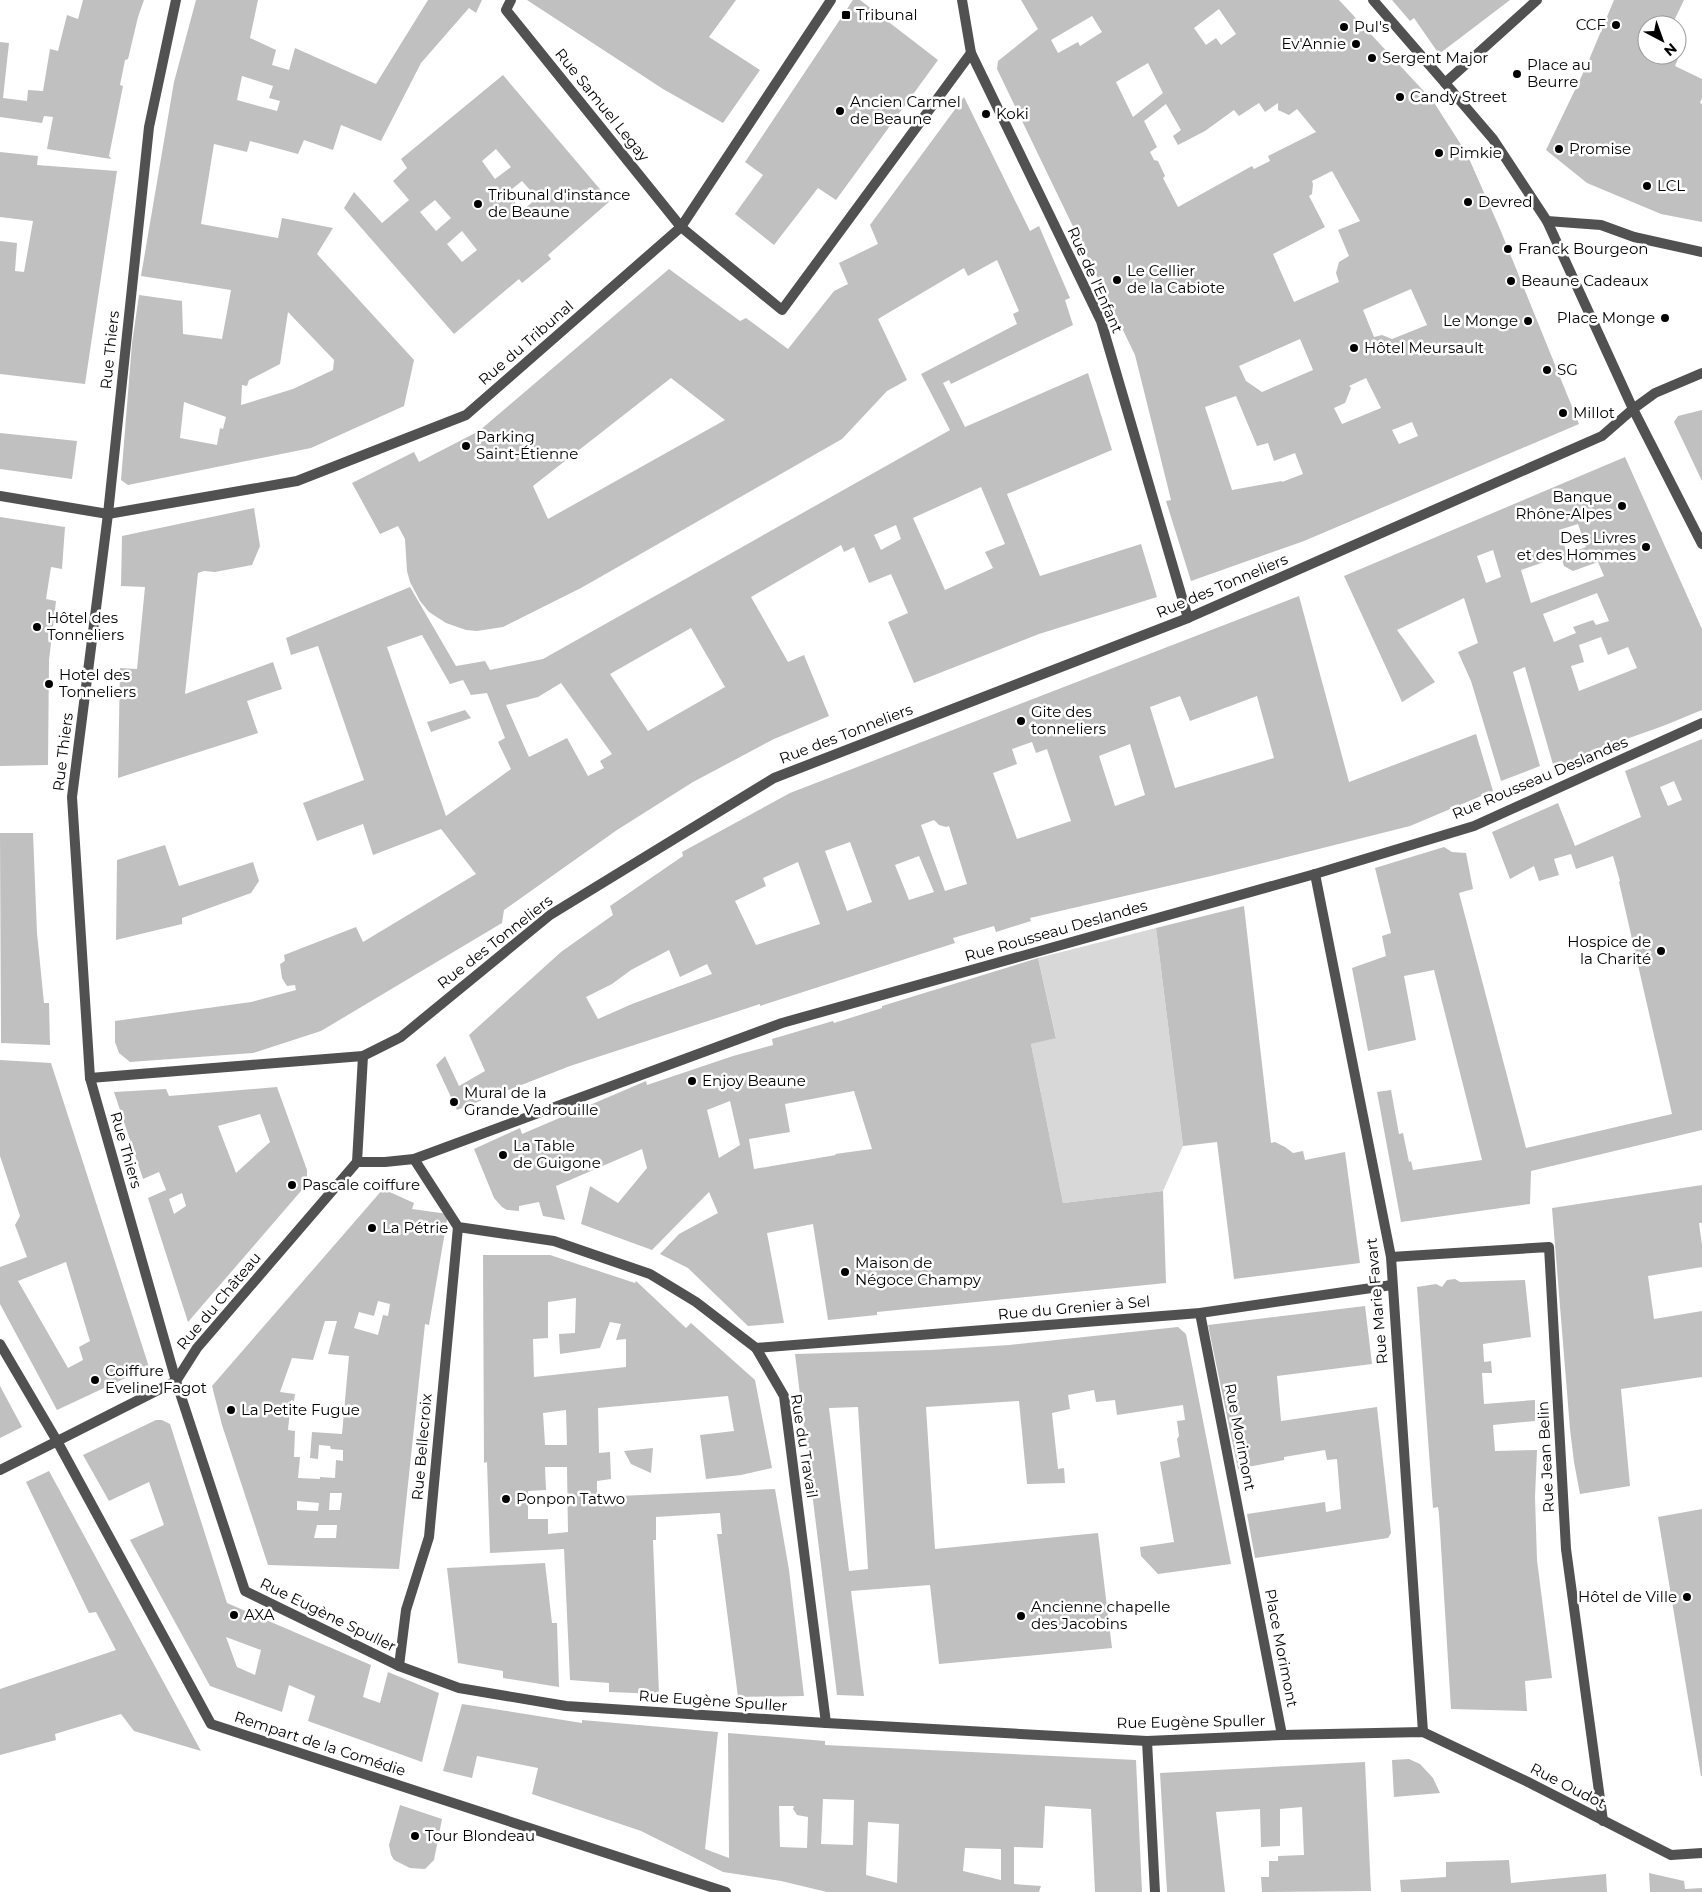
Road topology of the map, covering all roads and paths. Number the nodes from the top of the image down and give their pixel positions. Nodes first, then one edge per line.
1 (176, 0) edge
2 (511, 0) edge
3 (831, 0) edge
4 (962, 0) edge
5 (1373, 0) edge
6 (1537, 0) edge
7 (971, 53) junction
8 (1446, 83) junction
9 (1547, 221) junction
10 (681, 228) junction
11 (1702, 252) edge
12 (1702, 373) edge
13 (1633, 409) junction
14 (0, 496) edge
15 (108, 514) junction
16 (1702, 544) edge
17 (1188, 618) junction
18 (1702, 723) edge
19 (1315, 874) junction
20 (363, 1056) junction
21 (90, 1078) junction
22 (414, 1159) junction
23 (357, 1162) junction
24 (458, 1227) junction
25 (1391, 1257) junction
26 (1392, 1285) junction
27 (1200, 1313) junction
28 (0, 1344) edge
29 (756, 1348) junction
30 (176, 1381) junction
31 (57, 1441) junction
32 (0, 1470) edge
33 (1250, 1567) joint
34 (399, 1666) junction
35 (826, 1724) junction
36 (1423, 1732) junction
37 (1282, 1735) junction
38 (1147, 1741) junction
39 (1603, 1821) junction
40 (1702, 1853) edge
41 (726, 1892) edge
42 (1155, 1892) edge

1 - 15 street, Rue Thiers
2 - 10 street, Rue Samuel Legay
3 - 10 street, Rue du Tribunal
4 - 7 street, Rue de l'Enfant
5 - 8 street
6 - 8 street
7 - 10 street
7 - 17 street, Rue de l'Enfant
8 - 9 street
9 - 11 street
9 - 13 street
10 - 15 street, Rue du Tribunal
12 - 13 street
13 - 16 street
13 - 17 street, Rue des Tonneliers
14 - 15 street, Rue du Tribunal
15 - 21 street, Rue Thiers
17 - 20 street, Rue des Tonneliers
18 - 19 street, Rue Rousseau Deslandes
19 - 22 street, Rue Rousseau Deslandes
19 - 25 street, Rue Marie Favart
20 - 21 street, Rue des Tonneliers
20 - 23 street
21 - 30 street, Rue Thiers
22 - 23 street, Rue Rousseau Deslandes
22 - 24 street
23 - 30 street, Rue du Château
24 - 29 street, Rue du Travail
24 - 34 street, Rue Bellecroix
25 - 26 street, Rue Marie Favart
25 - 39 street, Rue Jean Belin
26 - 27 street, Rue du Grenier à Sel
26 - 36 street, Rue Marie Favart
27 - 29 street, Rue du Grenier à Sel
27 - 33 street, Rue Morimont
28 - 31 street, Rempart de la Comédie
29 - 35 street, Rue du Travail
30 - 31 street
30 - 34 street, Rue Eugène Spuller
31 - 32 street
31 - 41 street, Rempart de la Comédie
33 - 37 street, Place Morimont
34 - 35 street, Rue Eugène Spuller
35 - 38 street, Rue Eugène Spuller
36 - 37 street, Rue Eugène Spuller
36 - 39 street, Rue Oudot
37 - 38 street, Rue Eugène Spuller
38 - 42 street
39 - 40 street, Rue Oudot

